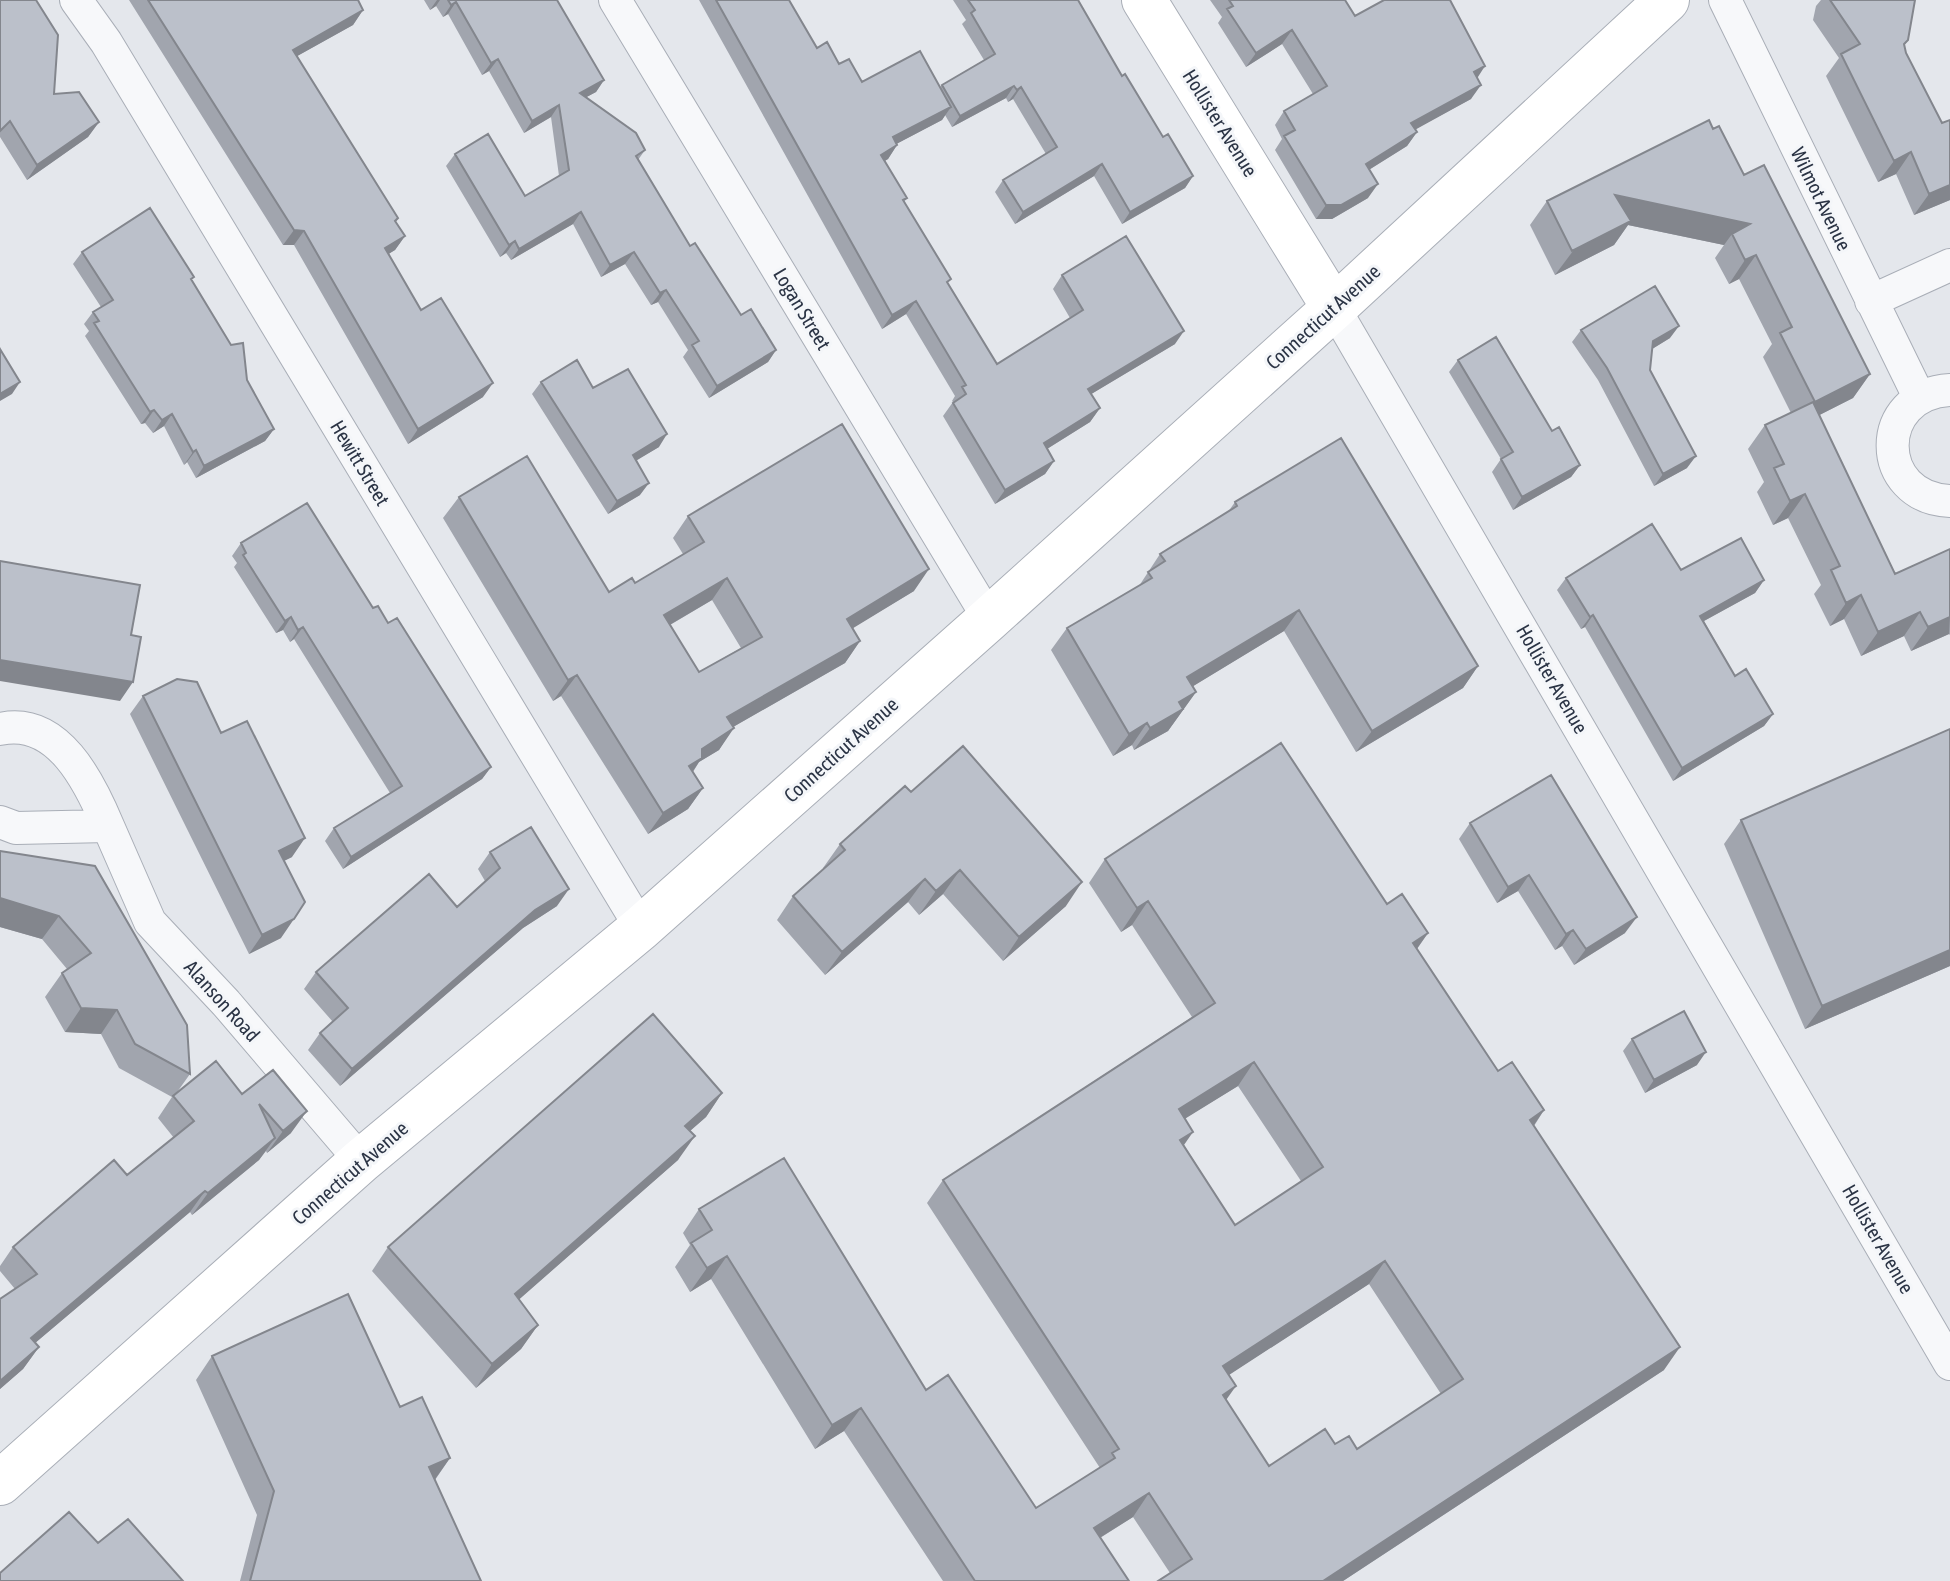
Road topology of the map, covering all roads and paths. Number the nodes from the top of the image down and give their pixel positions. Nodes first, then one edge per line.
1 (76, 0) edge
2 (615, 0) edge
3 (1144, 0) edge
4 (1667, 0) edge
5 (1725, 0) edge
6 (1950, 265) edge
7 (1871, 301) junction
8 (1334, 308) junction
9 (1950, 390) edge
10 (1919, 397) junction
11 (1950, 501) edge
12 (989, 619) junction
13 (0, 729) edge
14 (0, 822) edge
15 (108, 826) junction
16 (641, 928) junction
17 (361, 1161) junction
18 (1950, 1364) edge
19 (0, 1483) edge

1 - 16 street, Hewitt Street
2 - 12 street, Logan Street
3 - 8 main road, Hollister Avenue
4 - 8 main road, Connecticut Avenue
5 - 7 street, Wilmot Avenue
6 - 7 street
7 - 10 street, Wilmot Avenue
8 - 12 main road, Connecticut Avenue
8 - 18 street, Hollister Avenue
9 - 10 street
10 - 11 street
12 - 16 main road, Connecticut Avenue
13 - 15 street, Alanson Road
14 - 15 street
15 - 17 street, Alanson Road
16 - 17 main road, Connecticut Avenue
17 - 19 main road, Connecticut Avenue

